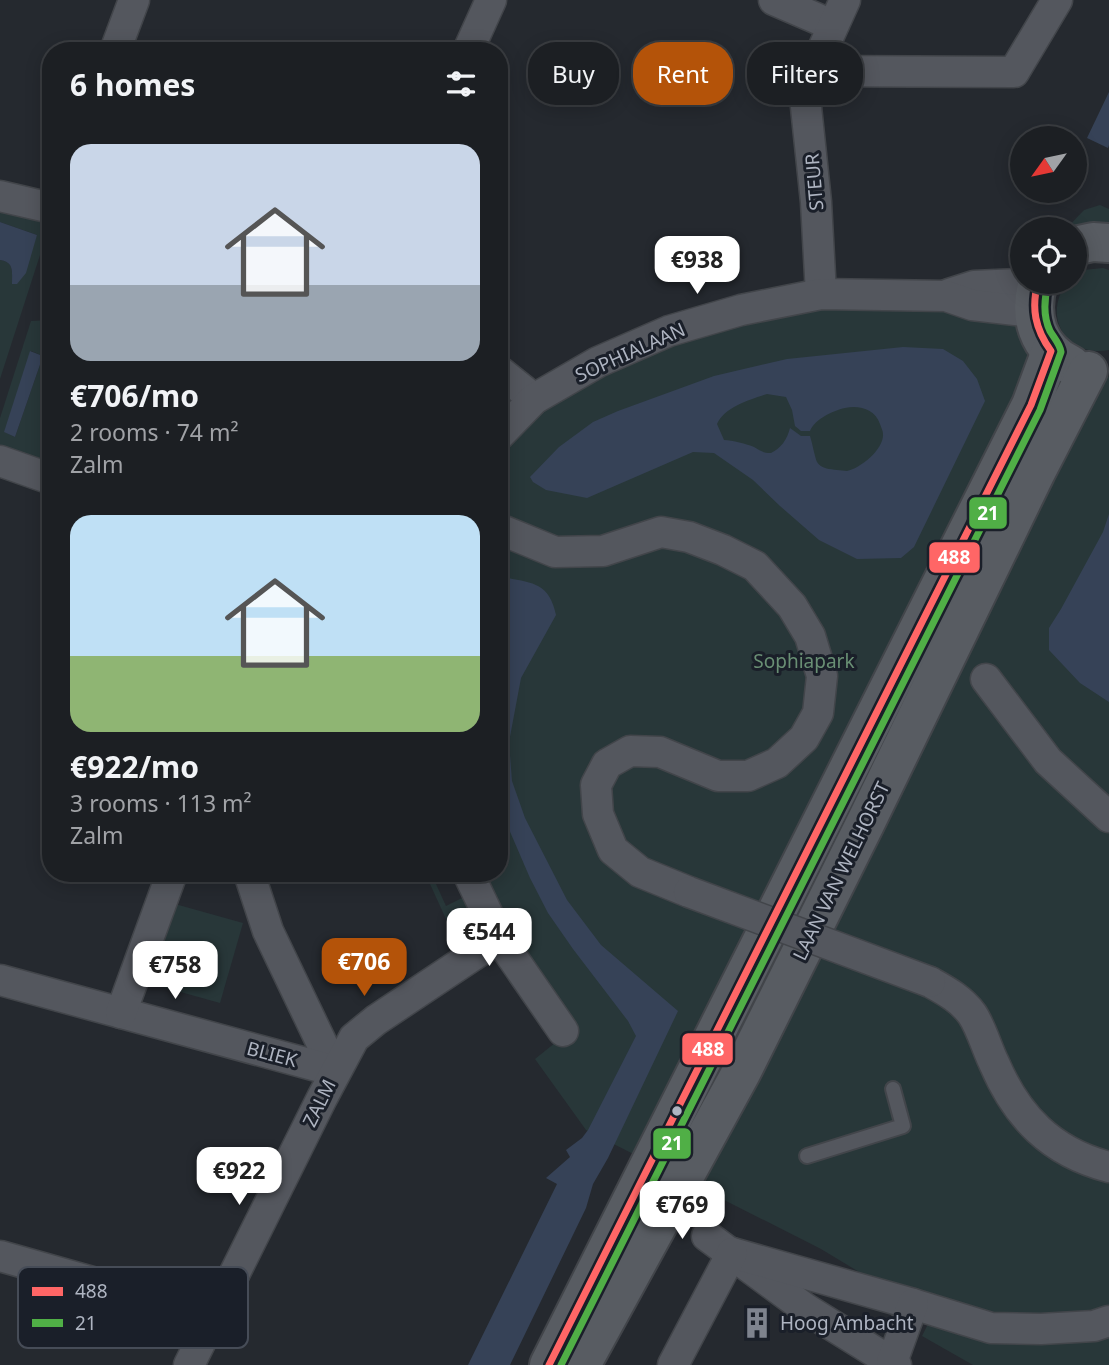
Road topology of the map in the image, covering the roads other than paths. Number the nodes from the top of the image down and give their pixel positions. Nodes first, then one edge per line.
1 (134, 0) edge
2 (491, 0) edge
3 (774, 0) edge
4 (1057, 0) edge
5 (838, 13) edge
6 (118, 42) edge
7 (472, 42) edge
8 (826, 42) edge
9 (863, 71) edge
10 (806, 105) edge
11 (0, 197) edge
12 (42, 206) edge
13 (1010, 289) edge
14 (821, 294) junction
15 (1037, 294) edge
16 (1051, 351) junction
17 (1098, 371) edge
18 (508, 378) edge
19 (534, 398) junction
20 (508, 425) edge
21 (0, 461) edge
22 (42, 476) edge
23 (508, 533) edge
24 (986, 679) dead end
25 (1109, 817) edge
26 (169, 882) edge
27 (252, 882) edge
28 (472, 882) edge
29 (499, 938) junction
30 (0, 980) edge
31 (121, 1013) junction
32 (563, 1031) dead end
33 (335, 1071) junction
34 (893, 1089) dead end
35 (807, 1156) dead end
36 (1109, 1167) edge
37 (707, 1236) dead end
38 (732, 1254) junction
39 (0, 1256) edge
40 (39, 1267) edge
41 (237, 1267) edge
42 (913, 1304) junction
43 (1109, 1321) edge
44 (197, 1348) edge
45 (894, 1364) edge
46 (189, 1365) edge
47 (549, 1365) edge
48 (581, 1365) edge
49 (673, 1365) edge

1 - 6 street
2 - 7 street
3 - 5 street
4 - 9 street
5 - 8 street, STEUR
10 - 14 street, STEUR
11 - 12 street
13 - 14 street, SOPHIALAAN
14 - 19 street, SOPHIALAAN
15 - 16 main road
16 - 17 main road
16 - 47 main road, LAAN VAN WELHORST
17 - 48 main road, LAAN VAN WELHORST
18 - 19 street
19 - 20 street, SOPHIALAAN
21 - 22 street
23 - 36 street, bridge
24 - 25 street
26 - 31 street
27 - 33 street, BLIEK
28 - 29 street
29 - 32 street
29 - 33 street, ZALM
30 - 31 street, BLIEK
31 - 33 street, BLIEK
33 - 41 street, ZALM
34 - 35 lane
37 - 38 street
38 - 42 street
38 - 45 street
38 - 49 street
39 - 40 street
42 - 43 street
42 - 45 street
44 - 46 street, ZALM

